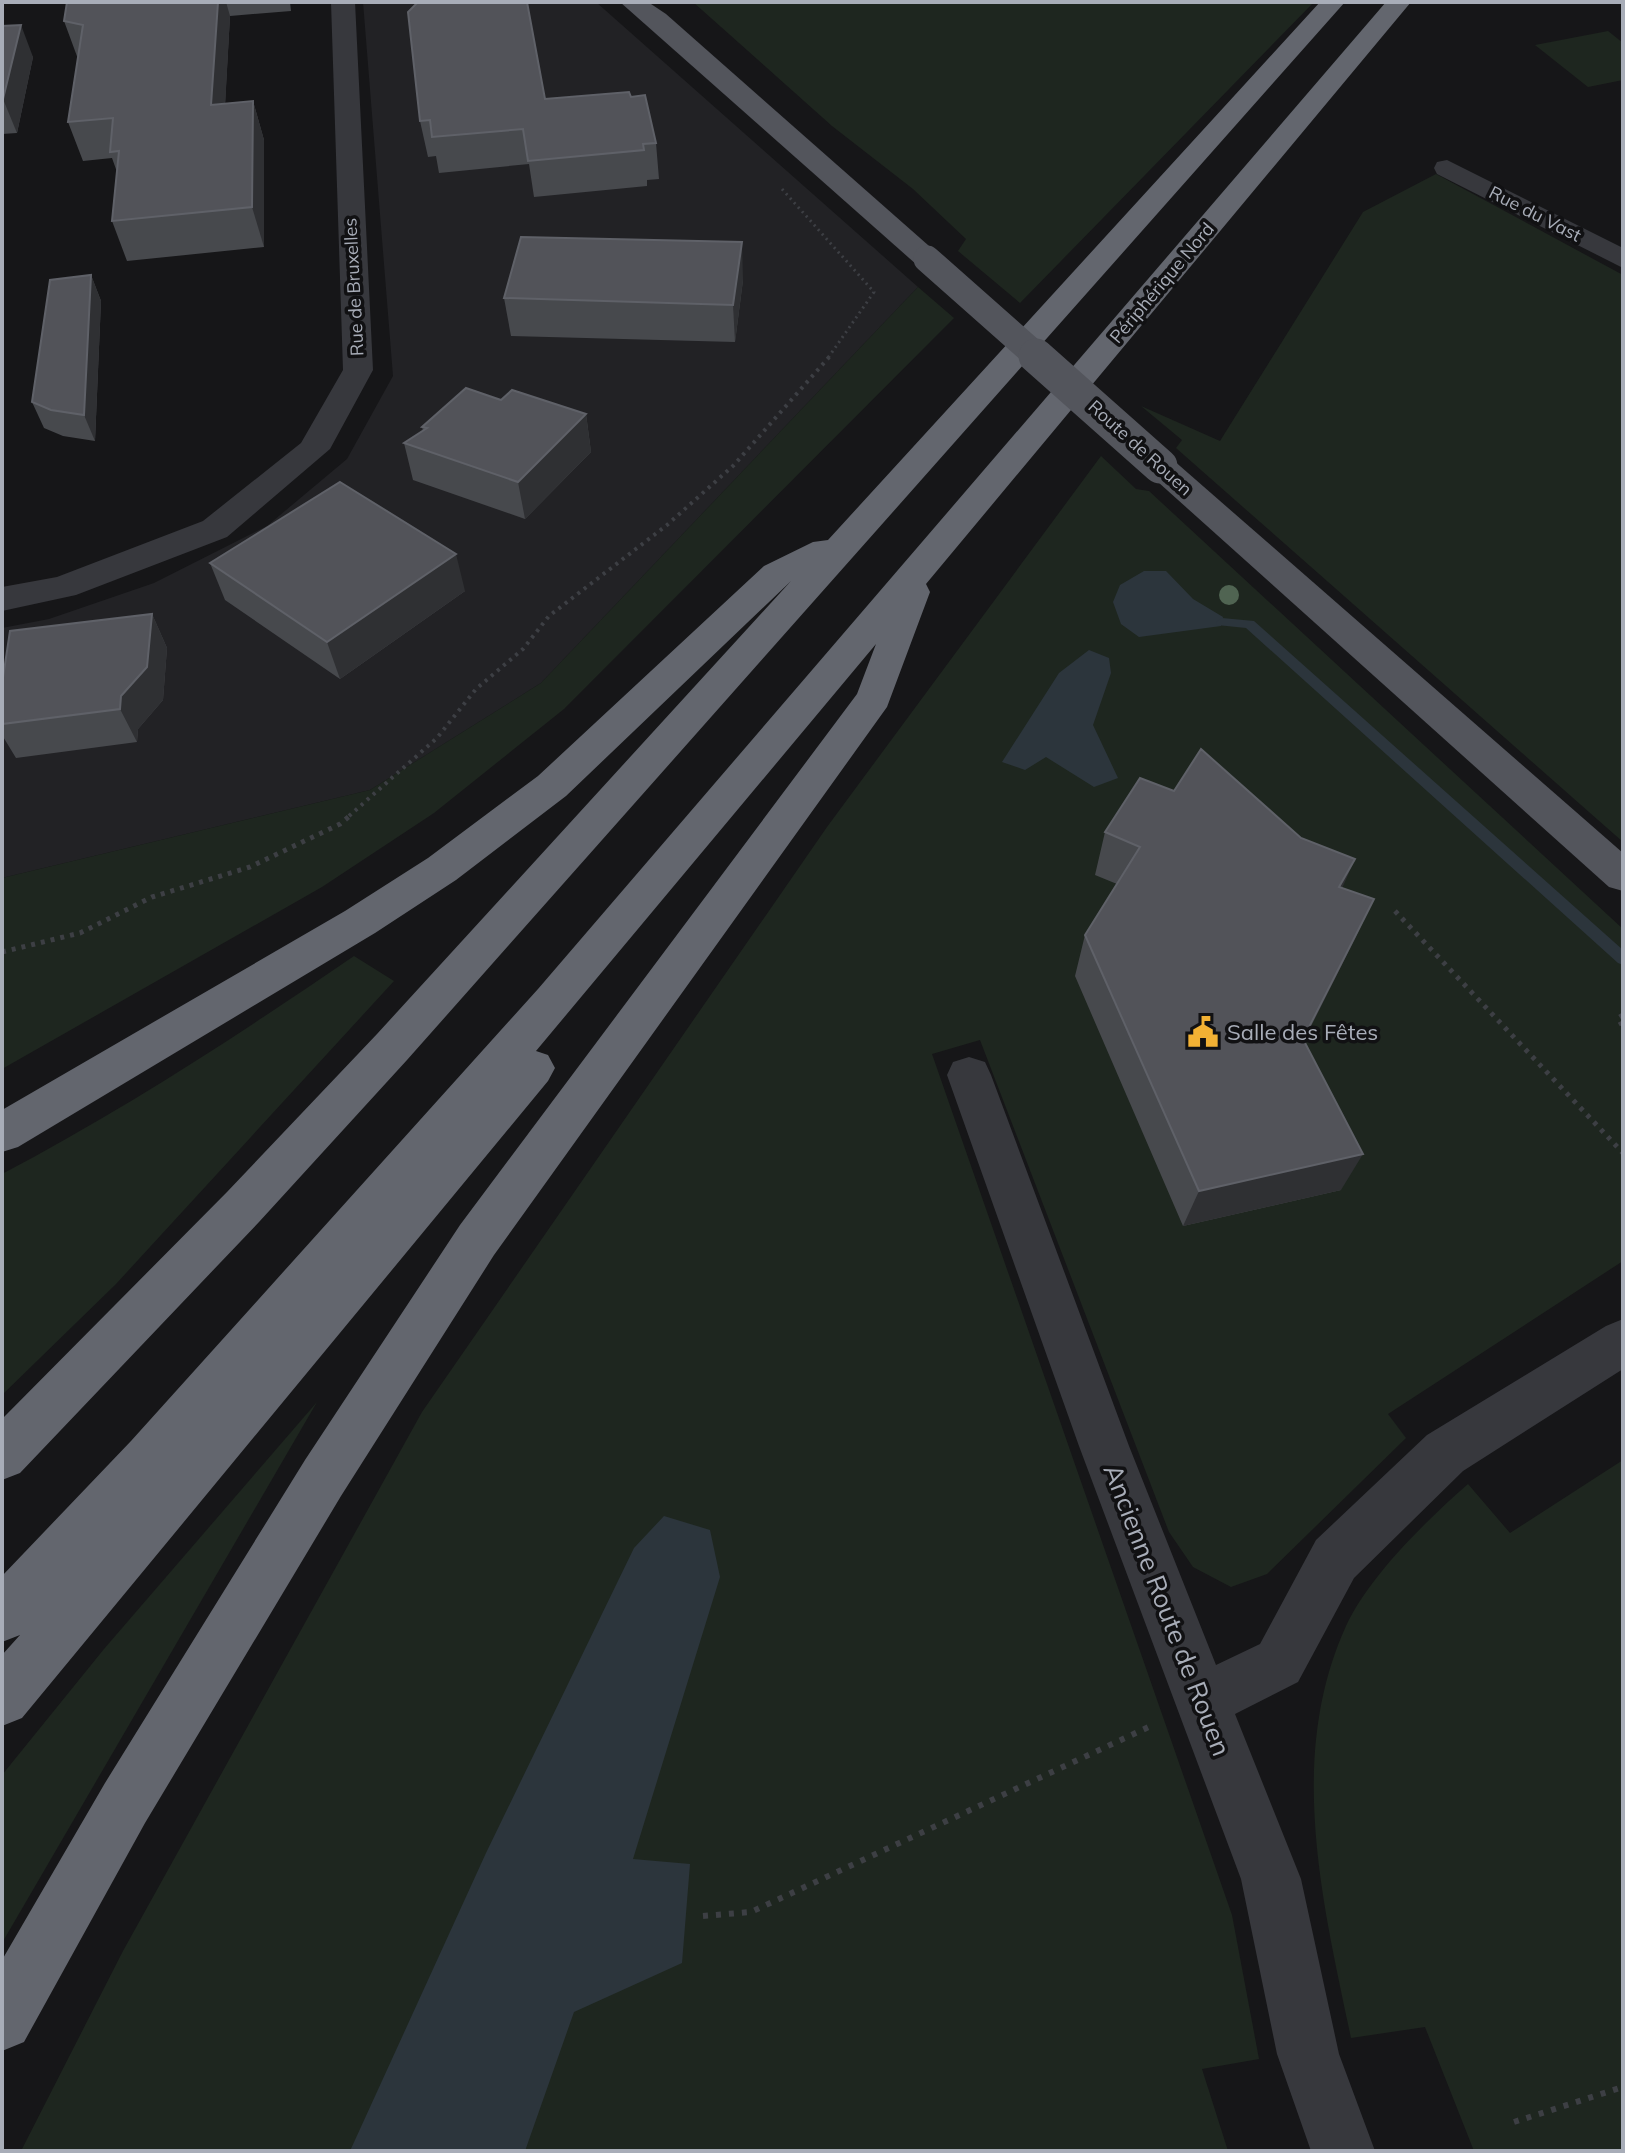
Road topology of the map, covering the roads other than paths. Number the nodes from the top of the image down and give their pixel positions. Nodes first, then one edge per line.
1 (343, 2) edge
2 (632, 2) edge
3 (1333, 2) edge
4 (1399, 2) edge
5 (651, 10) edge
6 (1447, 168) dead end
7 (1623, 259) edge
8 (848, 538) junction
9 (924, 564) junction
10 (2, 599) edge
11 (1623, 876) edge
12 (553, 1001) junction
13 (969, 1075) dead end
14 (2, 1133) edge
15 (1623, 1342) edge
16 (2, 1455) edge
17 (2, 1615) edge
18 (2, 1698) edge
19 (1201, 1702) junction
20 (2, 2020) edge
21 (1343, 2151) edge

1 - 10 street, Rue de Bruxelles
2 - 5 main road, Route de Rouen
3 - 8 highway
4 - 9 highway, Périphérique Nord
5 - 11 main road, Route de Rouen, bridge
6 - 7 street, Rue du Vast
8 - 14 highway
8 - 16 highway
9 - 12 highway, Périphérique Nord
9 - 20 highway
12 - 17 highway, Périphérique Nord
12 - 18 highway
13 - 19 street, Ancienne Route de Rouen
15 - 19 street
19 - 21 street, Ancienne Route de Rouen

